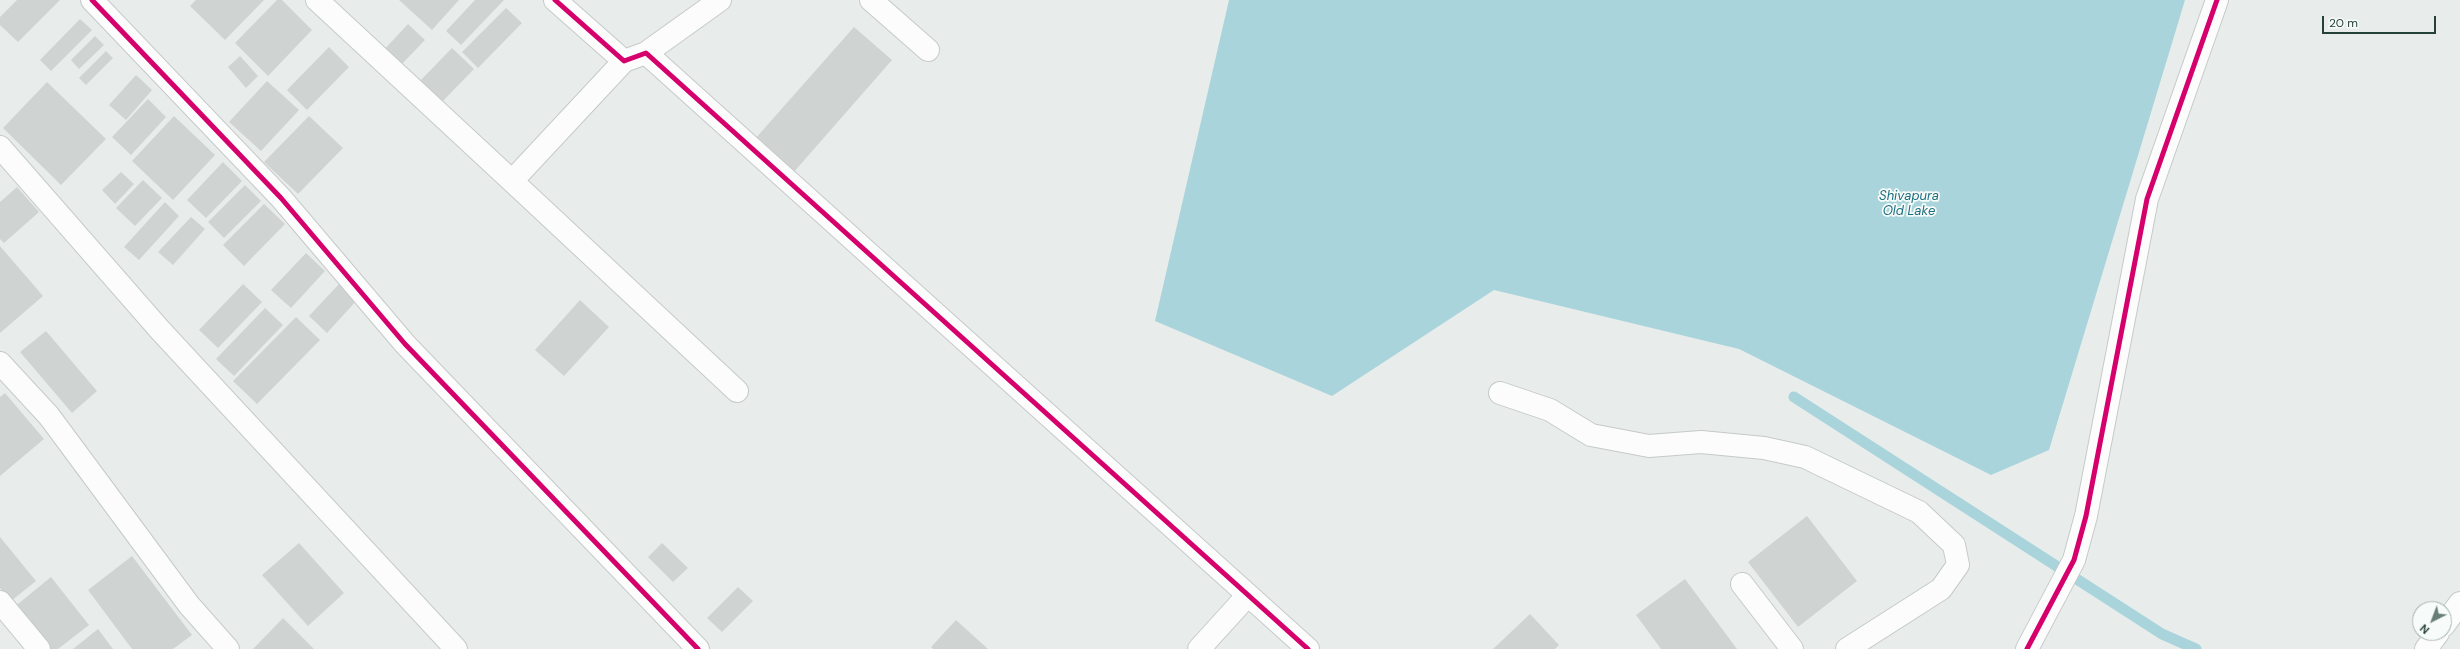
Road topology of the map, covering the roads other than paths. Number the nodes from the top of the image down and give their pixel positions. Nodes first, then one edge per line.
1 (92, 0) edge
2 (317, 0) edge
3 (555, 0) edge
4 (720, 0) edge
5 (871, 0) edge
6 (2217, 0) edge
7 (928, 50) dead end
8 (646, 53) junction
9 (624, 61) junction
10 (0, 147) edge
11 (512, 181) junction
12 (0, 363) edge
13 (737, 391) dead end
14 (1500, 393) dead end
15 (1742, 584) dead end
16 (1248, 595) junction
17 (0, 602) edge
18 (2460, 603) edge
19 (2452, 614) edge
20 (40, 649) edge
21 (228, 649) edge
22 (456, 649) edge
23 (698, 649) edge
24 (1200, 649) edge
25 (1308, 649) edge
26 (1792, 649) edge
27 (1847, 649) edge
28 (2027, 649) edge

1 - 23 street
2 - 11 street
3 - 9 street
4 - 8 street
5 - 7 street
6 - 28 street
8 - 9 street
8 - 16 street
9 - 11 street
10 - 22 street
11 - 13 street
12 - 21 street
14 - 27 street
15 - 26 street
16 - 24 street
16 - 25 street
17 - 20 street
18 - 19 street

